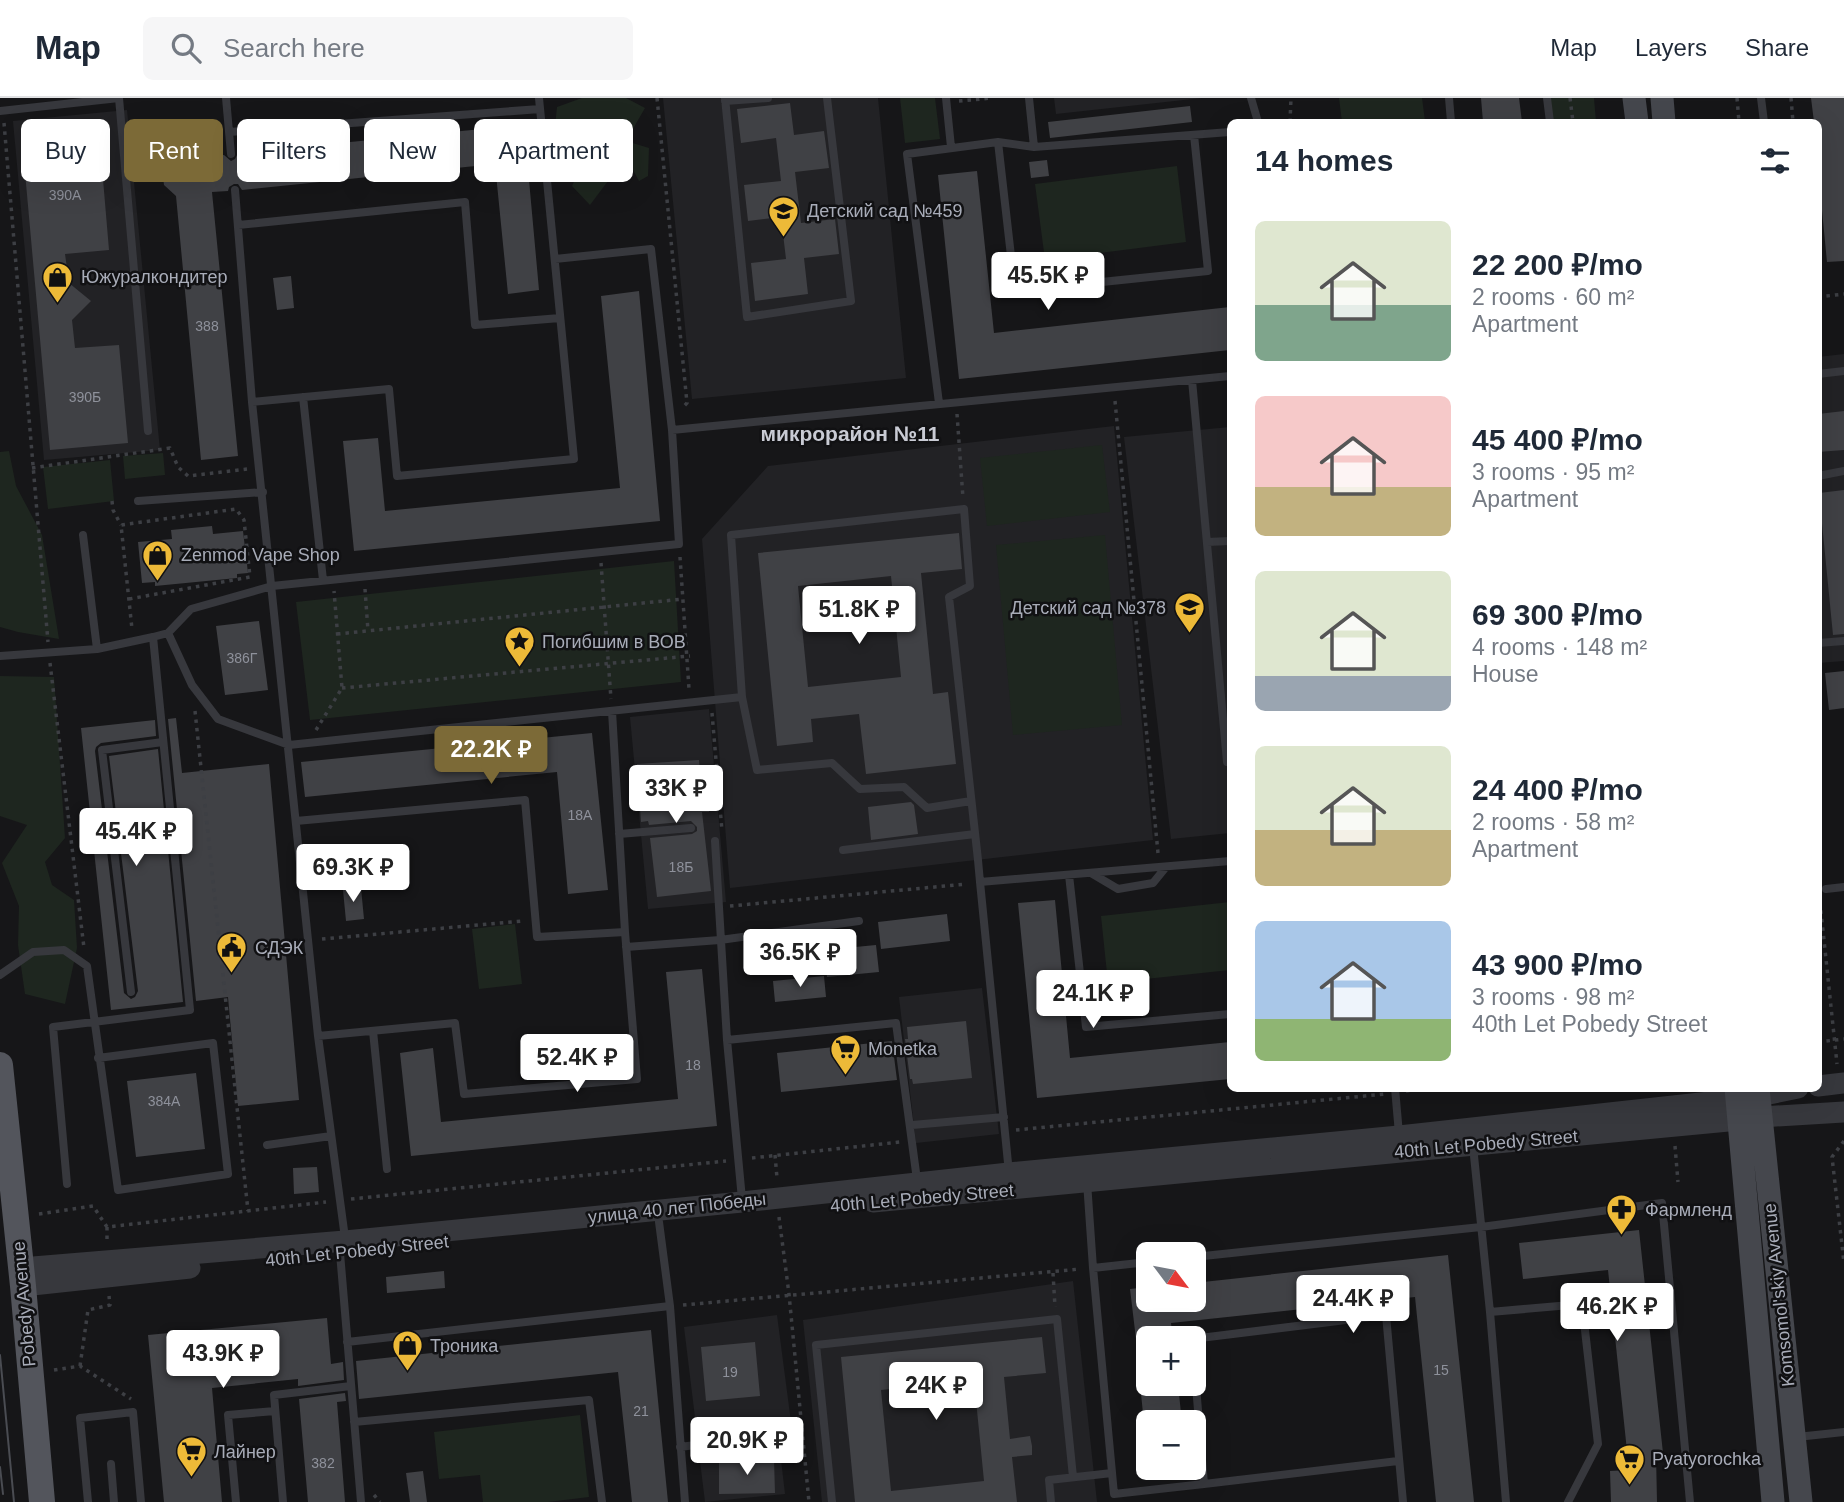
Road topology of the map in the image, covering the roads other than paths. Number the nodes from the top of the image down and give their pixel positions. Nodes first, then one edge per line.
1 (226, 98) edge
2 (539, 98) edge
3 (768, 98) edge
4 (827, 98) edge
5 (1029, 98) edge
6 (1251, 98) edge
7 (1449, 98) edge
8 (1547, 98) edge
9 (1634, 98) edge
10 (1662, 98) edge
11 (1761, 98) edge
12 (725, 99) edge
13 (946, 100) edge
14 (540, 108) junction
15 (2, 110) edge
16 (1257, 119) edge
17 (1451, 119) edge
18 (1550, 119) edge
19 (1637, 119) edge
20 (1664, 119) edge
21 (1764, 119) edge
22 (229, 132) junction
23 (1227, 132) edge
24 (1194, 135) junction
25 (998, 142) junction
26 (951, 147) junction
27 (1034, 147) junction
28 (231, 154) dead end
29 (235, 190) dead end
30 (238, 225) junction
31 (555, 259) junction
32 (560, 318) junction
33 (1844, 370) edge
34 (1822, 373) edge
35 (1227, 376) edge
36 (1192, 380) junction
37 (303, 397) junction
38 (252, 402) junction
39 (939, 403) junction
40 (671, 430) junction
41 (148, 431) dead end
42 (1844, 471) edge
43 (1822, 475) edge
44 (263, 492) junction
45 (138, 501) dead end
46 (83, 535) dead end
47 (1207, 541) junction
48 (1227, 541) edge
49 (323, 580) junction
50 (272, 586) junction
51 (169, 633) junction
52 (153, 637) junction
53 (1844, 641) edge
54 (1822, 643) edge
55 (97, 649) junction
56 (0, 656) edge
57 (742, 697) junction
58 (612, 711) junction
59 (163, 742) junction
60 (289, 745) junction
61 (1227, 762) edge
62 (971, 801) junction
63 (296, 821) junction
64 (691, 828) dead end
65 (619, 834) junction
66 (975, 834) junction
67 (719, 839) road end
68 (843, 850) dead end
69 (1227, 861) edge
70 (1163, 867) junction
71 (1091, 873) junction
72 (1069, 875) junction
73 (980, 882) junction
74 (1844, 887) edge
75 (1826, 889) dead end
76 (859, 921) dead end
77 (625, 932) junction
78 (720, 940) junction
79 (626, 947) junction
80 (0, 975) edge
81 (131, 992) dead end
82 (1227, 1014) edge
83 (93, 1022) junction
84 (373, 1031) junction
85 (318, 1036) junction
86 (727, 1040) junction
87 (99, 1058) junction
88 (0, 1065) edge
89 (1395, 1092) edge
90 (1784, 1092) edge
91 (1748, 1102) edge
92 (1844, 1112) edge
93 (1004, 1117) junction
94 (912, 1125) junction
95 (331, 1136) junction
96 (1399, 1144) junction
97 (267, 1145) dead end
98 (1473, 1146) junction
99 (387, 1169) dead end
100 (1009, 1173) junction
101 (1086, 1174) junction
102 (918, 1183) junction
103 (67, 1184) dead end
104 (778, 1205) junction
105 (742, 1208) junction
106 (659, 1223) junction
107 (1481, 1227) junction
108 (342, 1247) junction
109 (1206, 1256) edge
110 (1136, 1263) edge
111 (1093, 1268) junction
112 (11, 1278) edge
113 (670, 1306) junction
114 (1490, 1312) junction
115 (1206, 1337) edge
116 (347, 1342) junction
117 (351, 1386) junction
118 (1197, 1396) edge
119 (275, 1411) junction
120 (354, 1422) junction
121 (1844, 1432) edge
122 (780, 1434) dead end
123 (1794, 1437) junction
124 (680, 1447) junction
125 (1398, 1461) junction
126 (111, 1464) dead end
127 (1112, 1473) junction
128 (1073, 1477) junction
129 (1204, 1484) junction
130 (42, 1502) edge
131 (88, 1502) edge
132 (114, 1502) edge
133 (141, 1502) edge
134 (236, 1502) edge
135 (283, 1502) edge
136 (361, 1502) edge
137 (602, 1502) edge
138 (685, 1502) edge
139 (832, 1502) edge
140 (1051, 1502) edge
141 (1402, 1502) edge
142 (1506, 1502) edge
143 (1568, 1502) edge
144 (1690, 1502) edge
145 (1773, 1502) edge
146 (1801, 1502) edge

1 - 22 lane
2 - 14 lane
3 - 12 lane
4 - 12 lane
5 - 27 lane
6 - 16 lane
7 - 17 lane
8 - 18 lane
9 - 19 main road
10 - 20 main road
11 - 21 lane
13 - 26 lane
14 - 22 lane
14 - 31 lane
15 - 41 lane
22 - 28 lane
23 - 24 lane
24 - 25 lane
24 - 27 lane
25 - 26 lane
25 - 27 lane
26 - 39 lane
29 - 30 lane
30 - 32 lane
30 - 38 lane
31 - 32 lane
31 - 40 lane
32 - 37 lane
33 - 34 lane
35 - 36 lane
36 - 39 lane
36 - 47 lane
37 - 38 lane
37 - 49 lane
38 - 44 lane
39 - 40 lane
40 - 49 lane
42 - 43 lane
44 - 45 lane
44 - 50 lane
46 - 55 lane
47 - 48 lane
47 - 61 lane
49 - 50 lane
50 - 51 lane
50 - 60 lane
51 - 52 lane
51 - 60 lane
52 - 55 lane
52 - 59 lane
53 - 54 lane
55 - 56 lane
57 - 58 lane
57 - 62 lane
57 - 62 lane
58 - 60 lane
58 - 65 lane
59 - 81 lane
59 - 83 lane
60 - 63 lane
62 - 66 lane
63 - 77 lane
63 - 85 lane
64 - 65 lane
65 - 77 lane
66 - 68 lane
66 - 73 lane
67 - 78 lane
69 - 70 lane
70 - 71 lane
70 - 71 lane
71 - 72 lane
72 - 73 lane
72 - 82 lane
73 - 93 lane
74 - 75 lane
76 - 78 lane
77 - 79 lane
78 - 79 lane
78 - 86 lane
79 - 84 lane
80 - 83 lane
83 - 87 lane
83 - 103 lane
84 - 85 lane
84 - 99 lane
85 - 95 lane
86 - 94 lane
86 - 105 lane
87 - 87 lane
88 - 112 main road, Pobedy Avenue
89 - 96 lane
90 - 91 street, 40th Let Pobedy Street
91 - 92 street, 40th Let Pobedy Street
91 - 96 street, 40th Let Pobedy Street
91 - 98 street, 40th Let Pobedy Street
91 - 123 main road, Komsomol'skiy Avenue
91 - 145 main road, Komsomol'skiy Avenue
93 - 94 lane
93 - 100 lane
94 - 102 lane
95 - 97 lane
95 - 108 lane
96 - 98 street, 40th Let Pobedy Street
96 - 101 street, 40th Let Pobedy Street
98 - 107 lane
100 - 101 street, 40th Let Pobedy Street
100 - 102 street, улица 40 лет Победы
101 - 104 street, 40th Let Pobedy Street
101 - 111 lane
102 - 104 street, улица 40 лет Победы
104 - 105 street, 40th Let Pobedy Street
105 - 106 street, 40th Let Pobedy Street
105 - 108 street, улица 40 лет Победы
106 - 108 street, 40th Let Pobedy Street
106 - 113 lane
107 - 109 lane
107 - 114 lane
107 - 144 lane
108 - 112 street, 40th Let Pobedy Street
108 - 116 lane
110 - 111 lane
111 - 127 lane
112 - 130 main road, Pobedy Avenue
113 - 116 lane
113 - 124 lane
114 - 142 lane
114 - 143 lane
115 - 125 lane
116 - 117 lane
117 - 119 lane
117 - 120 lane
118 - 129 lane
119 - 134 lane
119 - 135 lane
120 - 136 lane
120 - 137 lane
121 - 123 lane
122 - 124 lane
123 - 146 main road, Komsomol'skiy Avenue
124 - 138 lane
125 - 129 lane
125 - 141 lane
126 - 132 lane
127 - 128 lane
127 - 129 lane
128 - 139 lane
128 - 140 lane
131 - 133 lane

